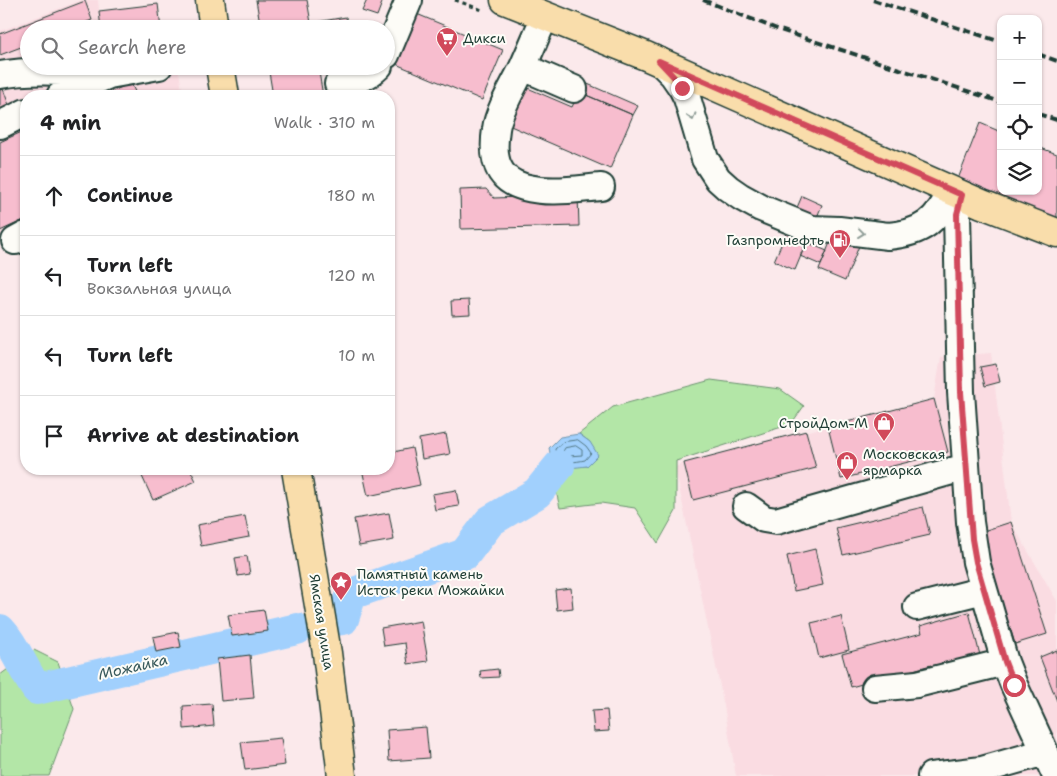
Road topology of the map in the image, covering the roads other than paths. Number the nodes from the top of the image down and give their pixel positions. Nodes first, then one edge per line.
1 (210, 0) edge
2 (409, 0) edge
3 (505, 0) edge
4 (544, 16) junction
5 (213, 20) edge
6 (395, 33) edge
7 (659, 61) junction
8 (523, 67) junction
9 (20, 72) edge
10 (0, 75) edge
11 (96, 75) edge
12 (114, 75) edge
13 (222, 75) edge
14 (370, 75) edge
15 (109, 76) junction
16 (338, 84) dead end
17 (574, 89) dead end
18 (75, 90) edge
19 (224, 90) edge
20 (20, 115) edge
21 (0, 125) edge
22 (601, 186) dead end
23 (957, 193) junction
24 (1057, 233) edge
25 (966, 467) junction
26 (297, 475) edge
27 (746, 506) dead end
28 (984, 590) junction
29 (917, 607) dead end
30 (1005, 662) junction
31 (875, 688) dead end
32 (1045, 752) junction
33 (944, 775) edge
34 (342, 776) edge
35 (1056, 776) edge

1 - 5 main road
2 - 6 lane
3 - 4 main road
4 - 7 main road
4 - 8 lane
7 - 23 main road
7 -> 23 lane
8 - 17 lane
8 - 22 lane
9 - 10 lane
11 - 15 lane
12 - 15 lane
13 - 19 main road
14 - 16 lane
15 - 18 lane
20 - 21 lane
23 - 24 main road
23 - 25 lane
25 - 27 lane
25 - 28 lane
26 - 34 main road, Ямская улица
28 - 29 lane
28 - 30 lane
30 - 31 lane
30 - 32 lane
32 - 33 lane
32 - 35 lane

